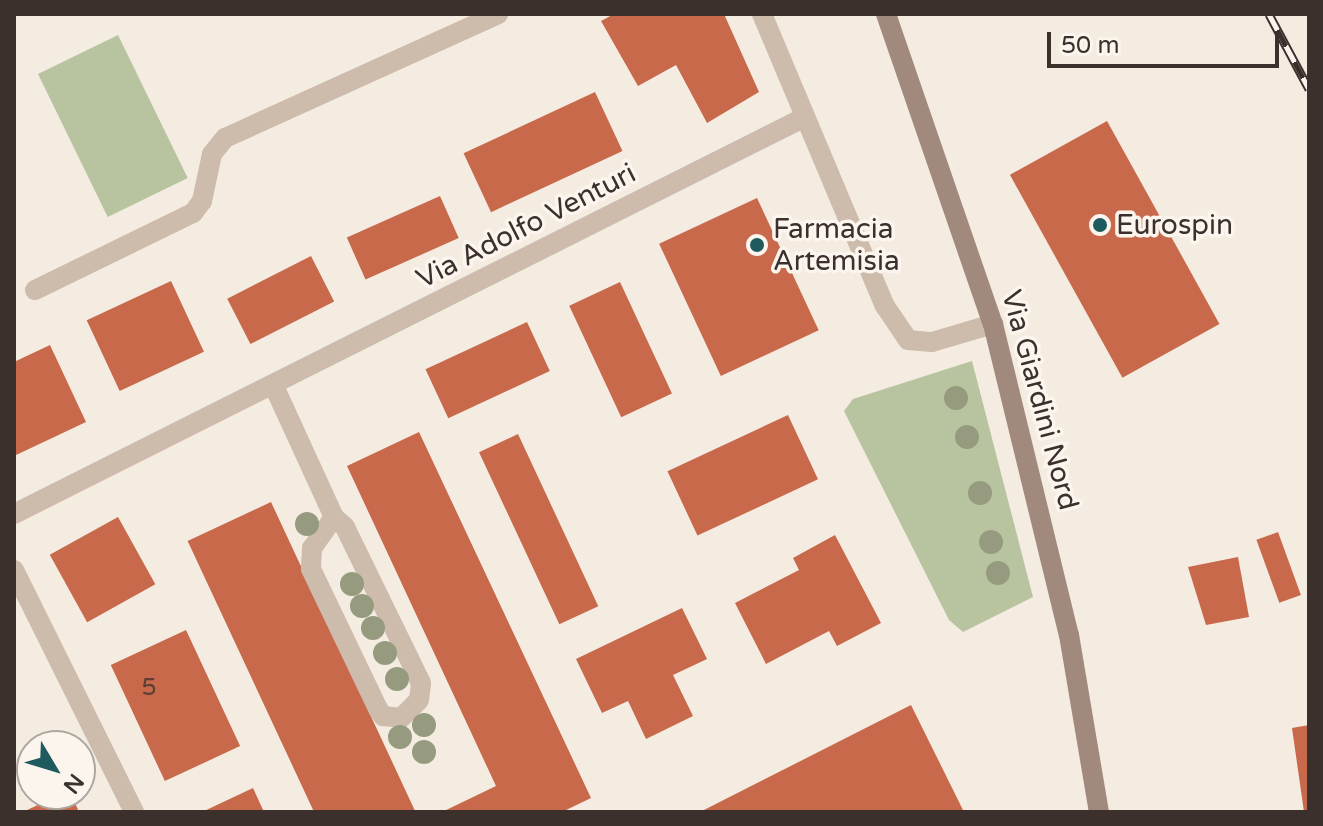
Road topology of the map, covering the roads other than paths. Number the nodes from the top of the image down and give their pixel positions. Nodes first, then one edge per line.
1 (498, 14) edge
2 (762, 14) edge
3 (886, 14) edge
4 (803, 118) junction
5 (35, 290) dead end
6 (993, 324) junction
7 (273, 384) junction
8 (14, 514) edge
9 (334, 517) junction
10 (14, 570) edge
11 (134, 812) edge
12 (1099, 812) edge

1 - 5 street
2 - 4 street
3 - 6 main road, Via Giardini Nord
4 - 6 street
4 - 7 street, Via Adolfo Venturi
6 - 12 main road, Via Giardini Nord
7 - 8 street, Via Adolfo Venturi
7 - 9 street
9 - 9 street
10 - 11 street

